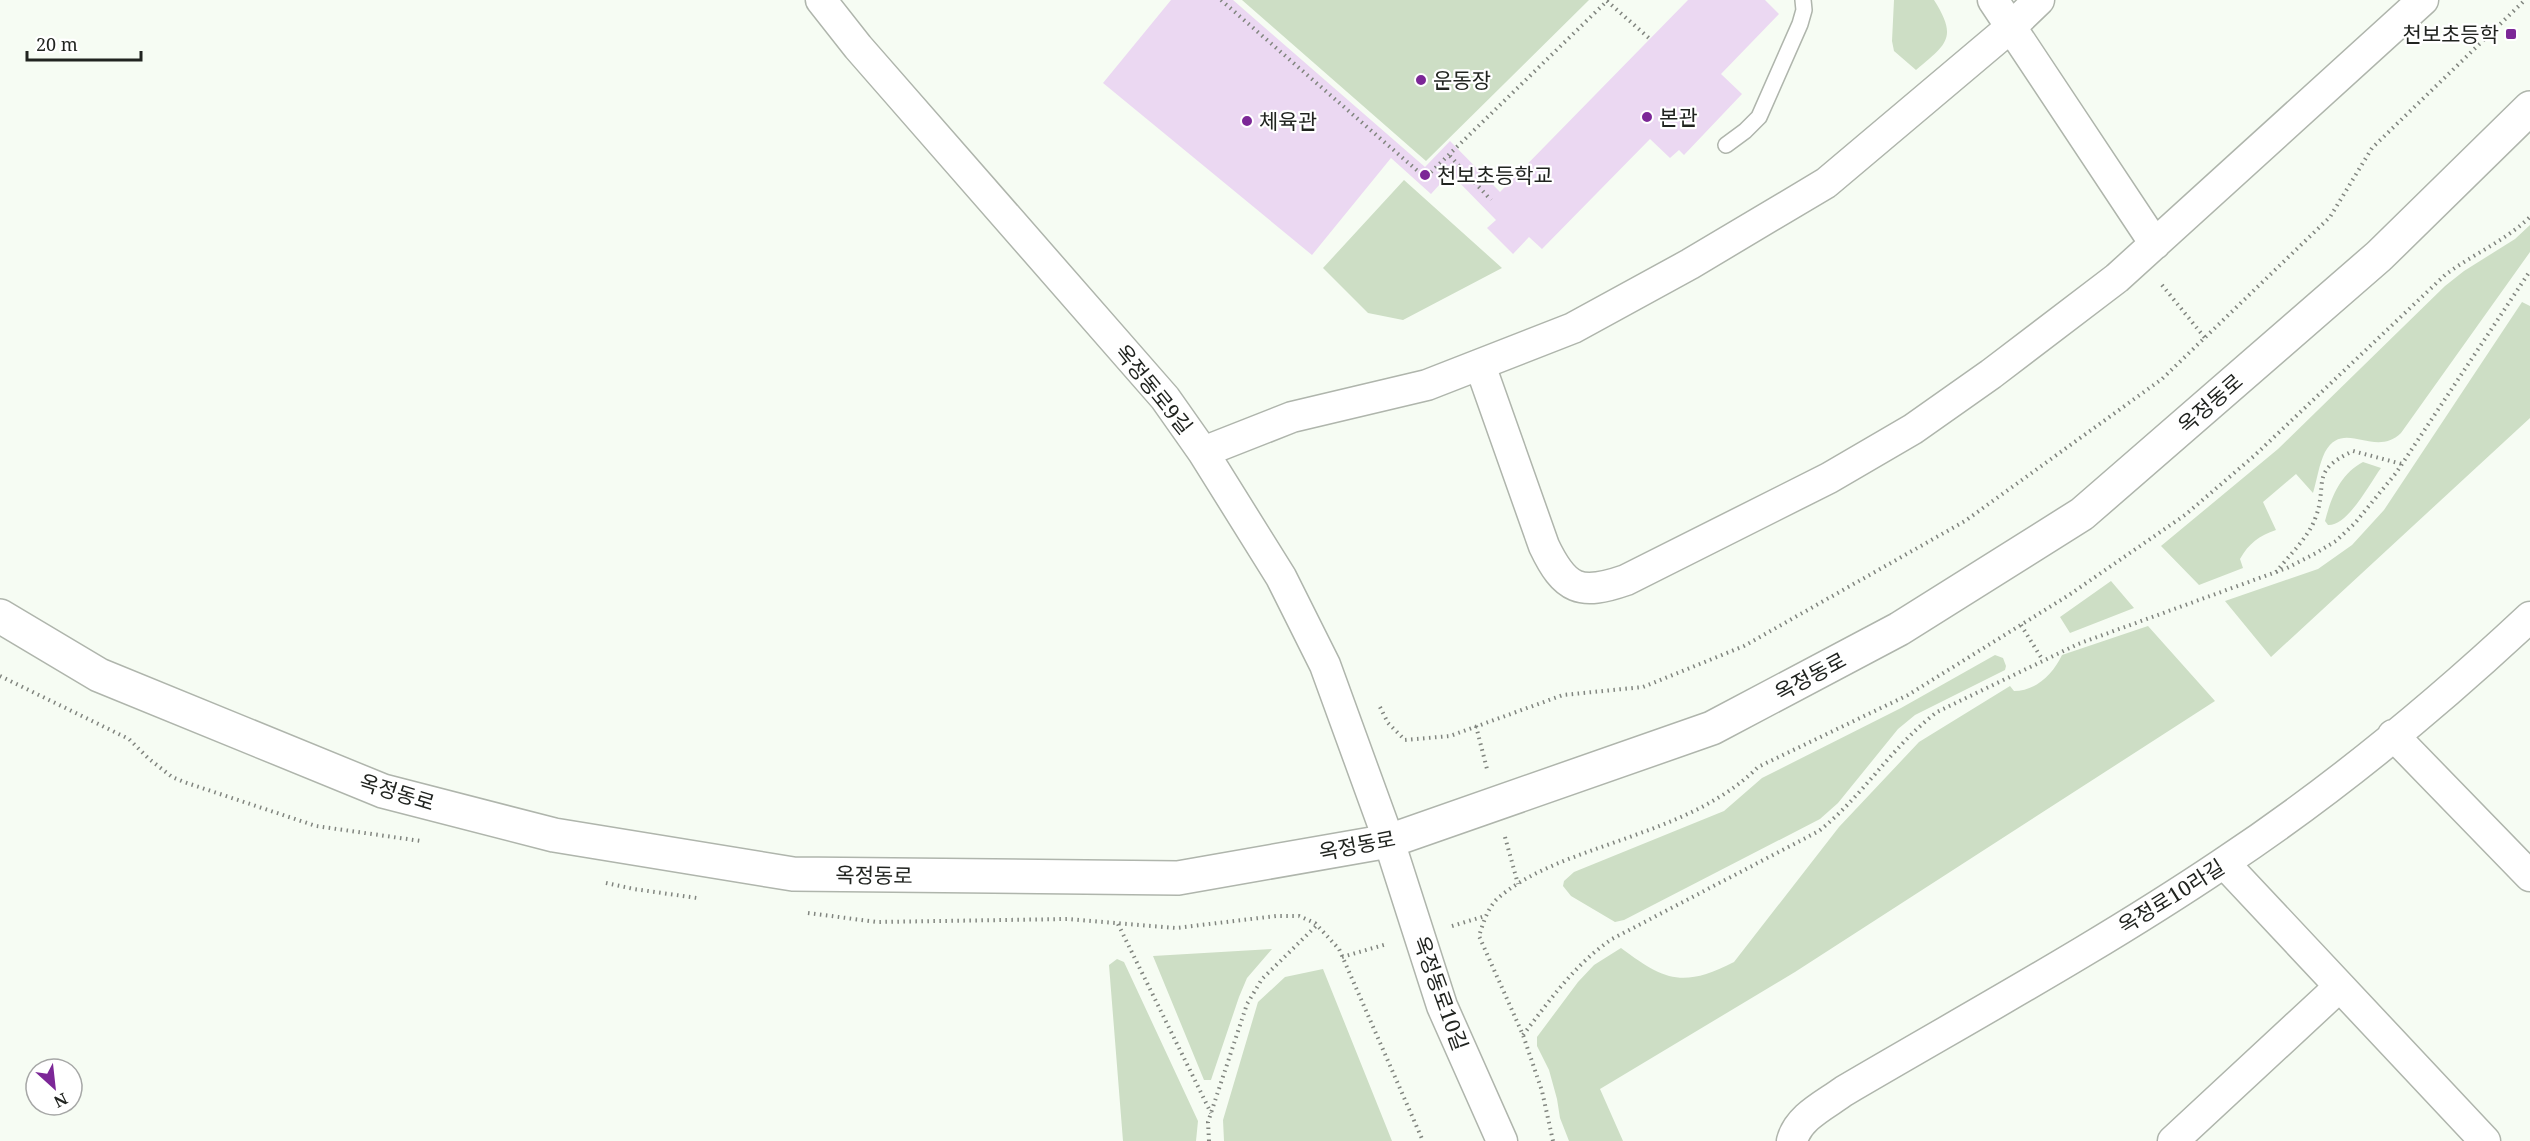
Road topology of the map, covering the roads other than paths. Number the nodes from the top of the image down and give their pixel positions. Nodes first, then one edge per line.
1 (821, 0) edge
2 (1803, 0) edge
3 (1993, 0) edge
4 (2039, 0) edge
5 (2423, 0) edge
6 (2011, 27) junction
7 (2530, 108) edge
8 (1726, 145) dead end
9 (2155, 244) junction
10 (1480, 365) junction
11 (1203, 452) junction
12 (0, 616) edge
13 (2530, 617) edge
14 (2393, 735) junction
15 (1389, 841) junction
16 (2224, 863) junction
17 (2530, 876) edge
18 (2339, 987) junction
19 (1502, 1141) edge
20 (1792, 1141) edge
21 (2173, 1141) edge
22 (2485, 1141) edge

1 - 11 street, 옥정동로9길
2 - 8 lane
3 - 6 street
4 - 6 street
5 - 9 street
6 - 9 street
6 - 10 street
7 - 15 street, 옥정동로
9 - 10 street
10 - 11 street
11 - 15 street, 옥정동로9길
12 - 15 street, 옥정동로
13 - 14 street, 옥정로10라길
14 - 16 street, 옥정로10라길
14 - 17 street
15 - 19 street, 옥정동로10길
16 - 18 street
16 - 20 street, 옥정로10라길
18 - 21 street
18 - 22 street

